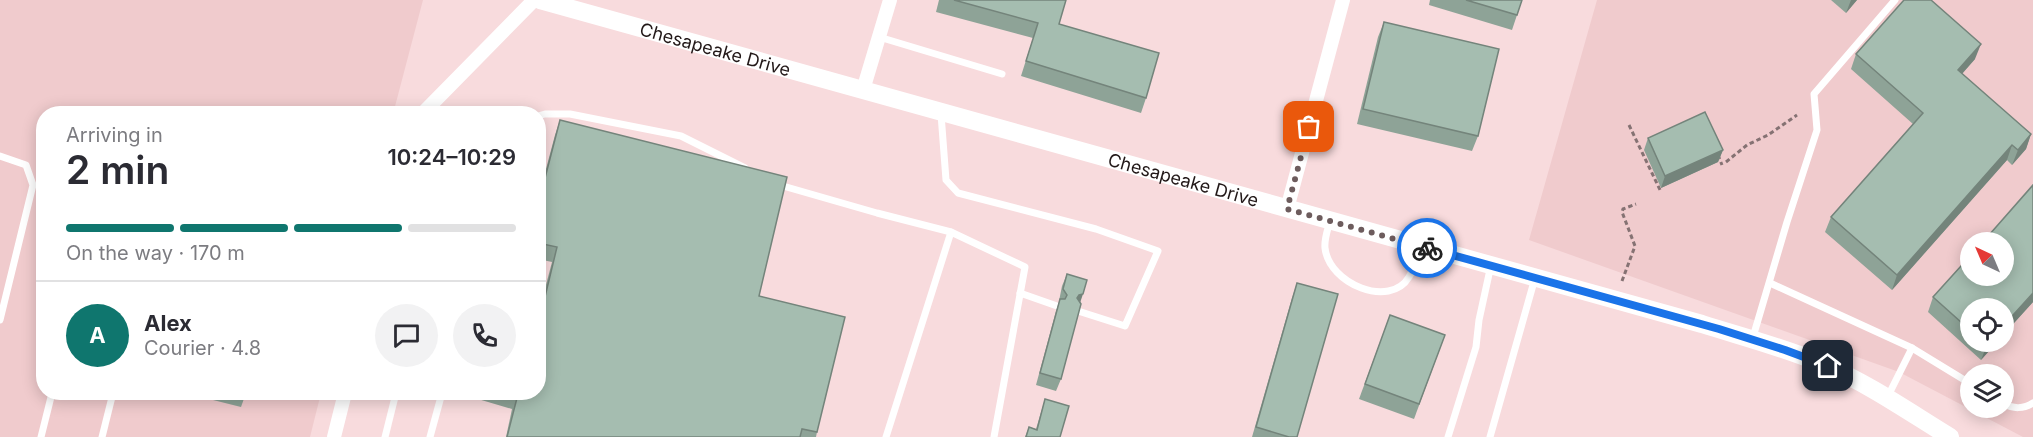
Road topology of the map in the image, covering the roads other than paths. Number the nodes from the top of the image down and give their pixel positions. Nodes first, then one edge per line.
1 (534, 0) edge
2 (540, 0) edge
3 (890, 0) edge
4 (1343, 0) edge
5 (1895, 0) edge
6 (879, 37) junction
7 (1002, 74) dead end
8 (863, 90) junction
9 (430, 106) edge
10 (941, 112) junction
11 (546, 114) edge
12 (0, 156) edge
13 (754, 173) edge
14 (765, 178) edge
15 (1287, 209) junction
16 (1330, 221) junction
17 (951, 232) junction
18 (1418, 245) junction
19 (1491, 266) junction
20 (1535, 278) junction
21 (1770, 283) junction
22 (1020, 293) junction
23 (1057, 306) edge
24 (1078, 311) edge
25 (0, 320) edge
26 (1752, 340) junction
27 (1912, 348) junction
28 (1960, 377) edge
29 (1887, 398) junction
30 (50, 400) edge
31 (111, 400) edge
32 (343, 400) edge
33 (394, 400) edge
34 (439, 400) edge
35 (2033, 403) edge
36 (2014, 407) edge
37 (41, 437) edge
38 (102, 437) edge
39 (334, 437) edge
40 (385, 437) edge
41 (430, 437) edge
42 (886, 437) edge
43 (994, 437) edge
44 (1448, 437) edge
45 (1490, 437) edge
46 (1950, 437) edge

1 - 9 street
2 - 8 street, Chesapeake Drive
3 - 6 street
4 - 15 street
5 - 21 lane
6 - 7 lane
6 - 8 street
8 - 10 street, Chesapeake Drive
10 - 15 street, Chesapeake Drive
10 - 24 lane
11 - 13 lane
12 - 25 lane
14 - 17 lane
15 - 16 street, Chesapeake Drive
16 - 18 street, Chesapeake Drive
16 - 18 lane
17 - 22 lane
17 - 42 lane
18 - 19 street, Chesapeake Drive
19 - 20 street, Chesapeake Drive
19 - 44 lane
20 - 26 street, Chesapeake Drive
20 - 45 lane
21 - 26 lane
21 - 27 lane
22 - 23 lane
22 - 43 lane
26 - 29 street, Chesapeake Drive
27 - 28 lane
27 - 29 lane
29 - 46 street, Chesapeake Drive
30 - 37 lane
31 - 38 lane
32 - 39 street
33 - 40 lane
34 - 41 lane
35 - 36 lane

